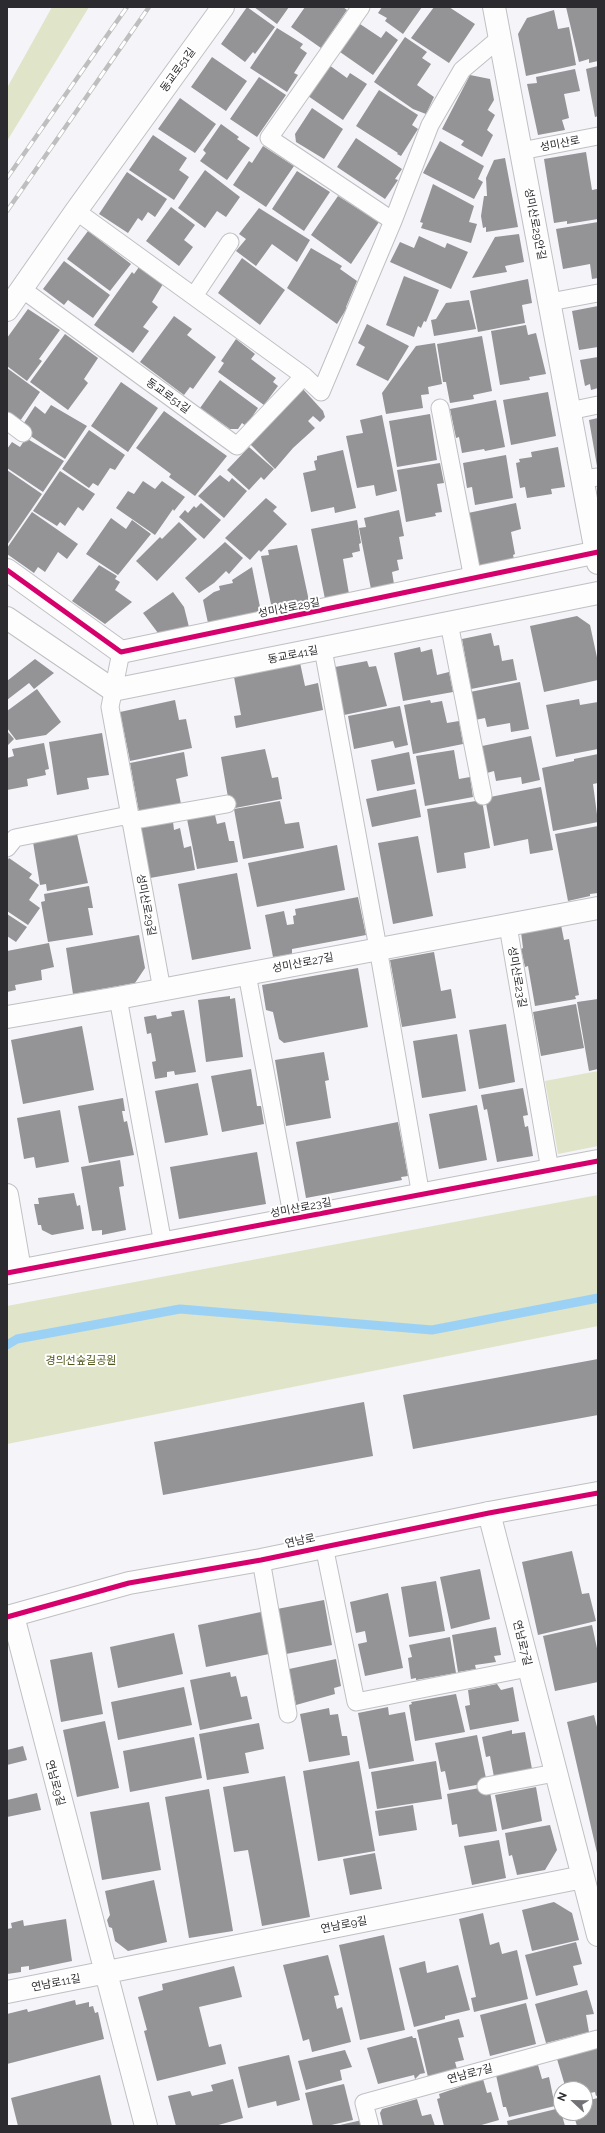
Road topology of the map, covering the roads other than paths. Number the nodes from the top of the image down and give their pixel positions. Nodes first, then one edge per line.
1 (223, 7) edge
2 (361, 7) edge
3 (496, 7) edge
4 (501, 37) junction
5 (598, 136) edge
6 (521, 151) junction
7 (76, 211) junction
8 (393, 221) junction
9 (230, 242) dead end
10 (22, 289) junction
11 (598, 293) edge
12 (194, 296) junction
13 (550, 302) junction
14 (7, 310) edge
15 (304, 376) junction
16 (598, 405) edge
17 (440, 408) dead end
18 (569, 411) junction
19 (7, 421) edge
20 (24, 432) dead end
21 (590, 478) edge
22 (597, 556) edge
23 (7, 570) edge
24 (473, 579) junction
25 (598, 593) edge
26 (7, 618) edge
27 (449, 623) junction
28 (323, 650) junction
29 (121, 652) junction
30 (113, 690) junction
31 (483, 796) dead end
32 (226, 804) dead end
33 (130, 818) junction
34 (7, 848) edge
35 (598, 908) edge
36 (508, 926) junction
37 (378, 948) junction
38 (247, 974) junction
39 (162, 990) junction
40 (118, 998) junction
41 (7, 1017) edge
42 (598, 1161) edge
43 (550, 1170) junction
44 (7, 1195) edge
45 (421, 1196) junction
46 (292, 1220) junction
47 (162, 1244) junction
48 (14, 1272) edge
49 (598, 1493) edge
50 (489, 1513) junction
51 (324, 1546) junction
52 (260, 1560) junction
53 (10, 1616) edge
54 (528, 1668) junction
55 (288, 1714) dead end
56 (555, 1773) junction
57 (486, 1786) dead end
58 (582, 1877) junction
59 (598, 1935) edge
60 (105, 1973) junction
61 (7, 1992) edge
62 (598, 2039) edge
63 (146, 2126) edge
64 (370, 2126) edge

1 - 7 street, 동교로51길
2 - 8 lane
3 - 4 street, 성미산로29안길
4 - 6 street, 성미산로29안길
4 - 8 lane
5 - 6 lane, 성미산로
6 - 13 street, 성미산로29안길
7 - 10 street, 동교로51길
7 - 12 lane
8 - 15 lane
9 - 12 lane
10 - 14 street, 동교로51길
10 - 15 lane, 동교로51길
11 - 13 lane
12 - 15 lane
13 - 18 street, 성미산로29안길
16 - 18 lane
17 - 24 lane
18 - 21 street, 성미산로29안길
19 - 20 lane
21 - 22 street, 성미산로29안길
22 - 24 street, 성미산로29길
23 - 29 street
24 - 29 street, 성미산로29길
25 - 27 street, 동교로41길
26 - 30 street
27 - 28 street, 동교로41길
27 - 31 lane
28 - 30 street, 동교로41길
28 - 37 lane
29 - 30 lane, 성미산로29길
30 - 33 lane, 성미산로29길
32 - 33 lane
33 - 34 lane
33 - 39 lane, 성미산로29길
35 - 36 street, 성미산로27길
36 - 37 street, 성미산로27길
36 - 43 lane, 성미산로23길
37 - 38 street, 성미산로27길
37 - 45 lane
38 - 39 street, 성미산로27길
38 - 46 lane, 성미산로23길
39 - 40 street, 성미산로27길
40 - 41 street, 성미산로27길
40 - 47 lane
42 - 43 street, 성미산로23길
43 - 45 street, 성미산로23길
44 - 48 street
45 - 46 street, 성미산로23길
46 - 47 street, 성미산로23길
47 - 48 street, 성미산로23길
49 - 50 street, 연남로
50 - 51 street, 연남로
50 - 54 street, 연남로7길
51 - 52 street, 연남로
51 - 54 lane, 연남로
52 - 53 street, 연남로
52 - 55 lane
53 - 60 street, 연남로9길
54 - 56 street, 연남로7길
56 - 57 lane
56 - 58 street, 연남로7길
58 - 59 street, 연남로7길
58 - 60 street, 연남로9길
60 - 61 street, 연남로11길
60 - 63 street, 연남로9길
62 - 64 lane, 연남로7길

